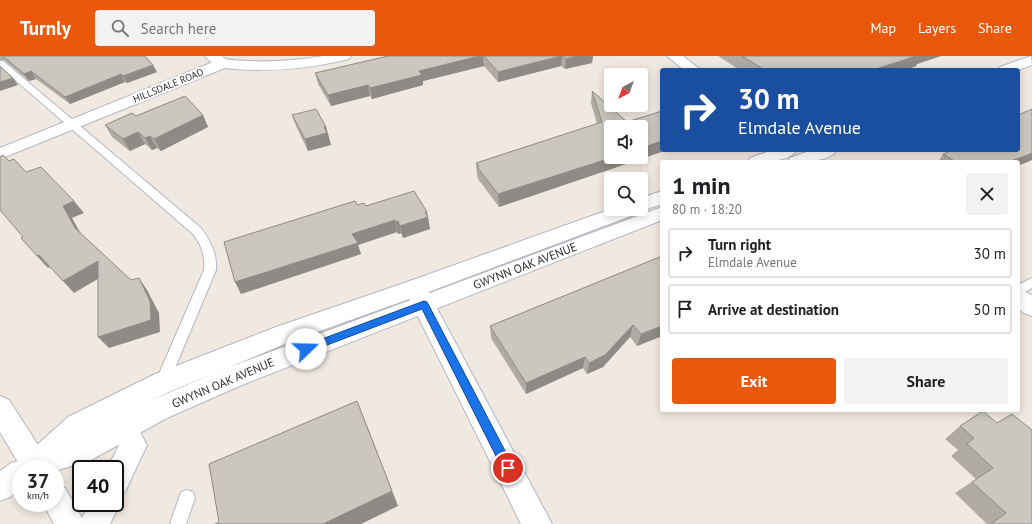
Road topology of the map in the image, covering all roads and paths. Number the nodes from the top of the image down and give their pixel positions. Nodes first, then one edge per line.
1 (344, 56) edge
2 (675, 56) edge
3 (217, 59) edge
4 (1032, 60) edge
5 (0, 63) edge
6 (691, 68) edge
7 (1010, 68) edge
8 (1032, 73) edge
9 (1020, 77) edge
10 (71, 124) junction
11 (783, 152) edge
12 (0, 154) edge
13 (819, 154) edge
14 (761, 160) edge
15 (802, 160) edge
16 (660, 198) edge
17 (648, 202) edge
18 (660, 214) edge
19 (612, 216) edge
20 (1032, 282) edge
21 (1020, 289) edge
22 (420, 296) junction
23 (1020, 298) edge
24 (1032, 307) edge
25 (162, 383) junction
26 (0, 408) edge
27 (124, 428) junction
28 (26, 460) edge
29 (40, 460) edge
30 (56, 460) edge
31 (124, 464) edge
32 (12, 480) edge
33 (0, 487) edge
34 (187, 498) dead end
35 (63, 512) edge
36 (101, 512) edge
37 (70, 524) edge
38 (95, 524) edge
39 (178, 524) edge
40 (537, 524) edge

1 - 3 street, HILLSDALE ROAD
2 - 6 street
3 - 10 street, HILLSDALE ROAD
4 - 7 street
5 - 10 lane
8 - 9 street
10 - 12 street, HILLSDALE ROAD
10 - 25 lane
11 - 14 street
13 - 15 street
16 - 17 street
18 - 22 street, GWYNN OAK AVENUE
19 - 22 street, GWYNN OAK AVENUE
20 - 21 lane
22 - 25 street, GWYNN OAK AVENUE
22 - 27 street, GWYNN OAK AVENUE
22 - 40 street
23 - 24 street
25 - 29 street, GWYNN OAK AVENUE
26 - 28 street
27 - 30 street, GWYNN OAK AVENUE
27 - 31 street
32 - 33 street, GWYNN OAK AVENUE
34 - 39 lane
35 - 37 street
36 - 38 street

